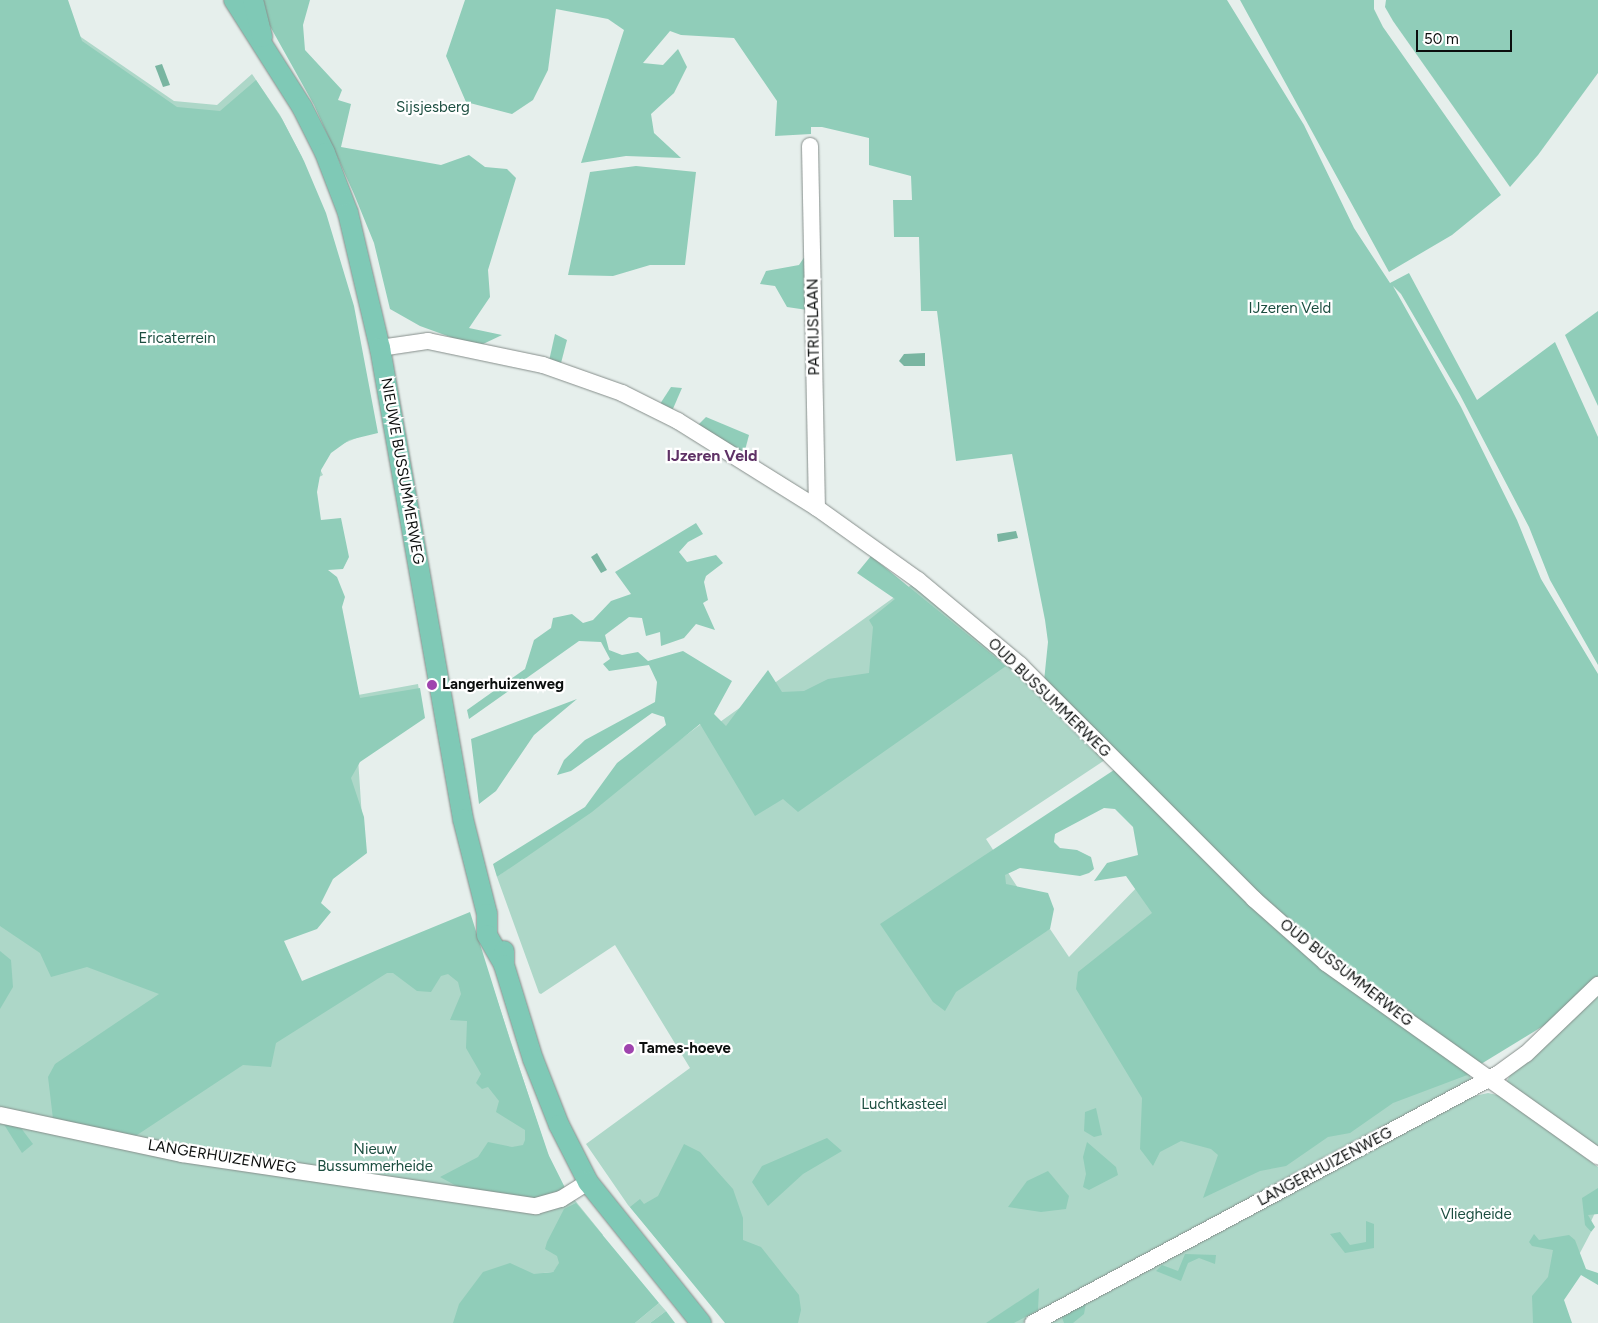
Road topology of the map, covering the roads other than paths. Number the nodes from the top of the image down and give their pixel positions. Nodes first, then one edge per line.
1 (234, 0) edge
2 (253, 0) edge
3 (264, 46) junction
4 (810, 146) dead end
5 (380, 348) junction
6 (817, 508) junction
7 (1598, 986) edge
8 (1488, 1080) junction
9 (0, 1115) edge
10 (1598, 1156) edge
11 (588, 1182) junction
12 (701, 1323) edge
13 (1034, 1323) edge

1 - 3 main road, NIEUWE BUSSUMMERWEG
2 - 3 main road, NIEUWE BUSSUMMERWEG
3 - 5 main road, NIEUWE BUSSUMMERWEG
4 - 6 street, PATRIJSLAAN
5 - 6 street, OUD BUSSUMMERWEG
5 - 11 main road, NIEUWE BUSSUMMERWEG
6 - 8 street, OUD BUSSUMMERWEG
7 - 8 street, LANGERHUIZENWEG
8 - 10 street, OUD BUSSUMMERWEG
8 - 13 street, LANGERHUIZENWEG
9 - 11 street, LANGERHUIZENWEG
11 - 12 main road, NIEUWE BUSSUMMERWEG

